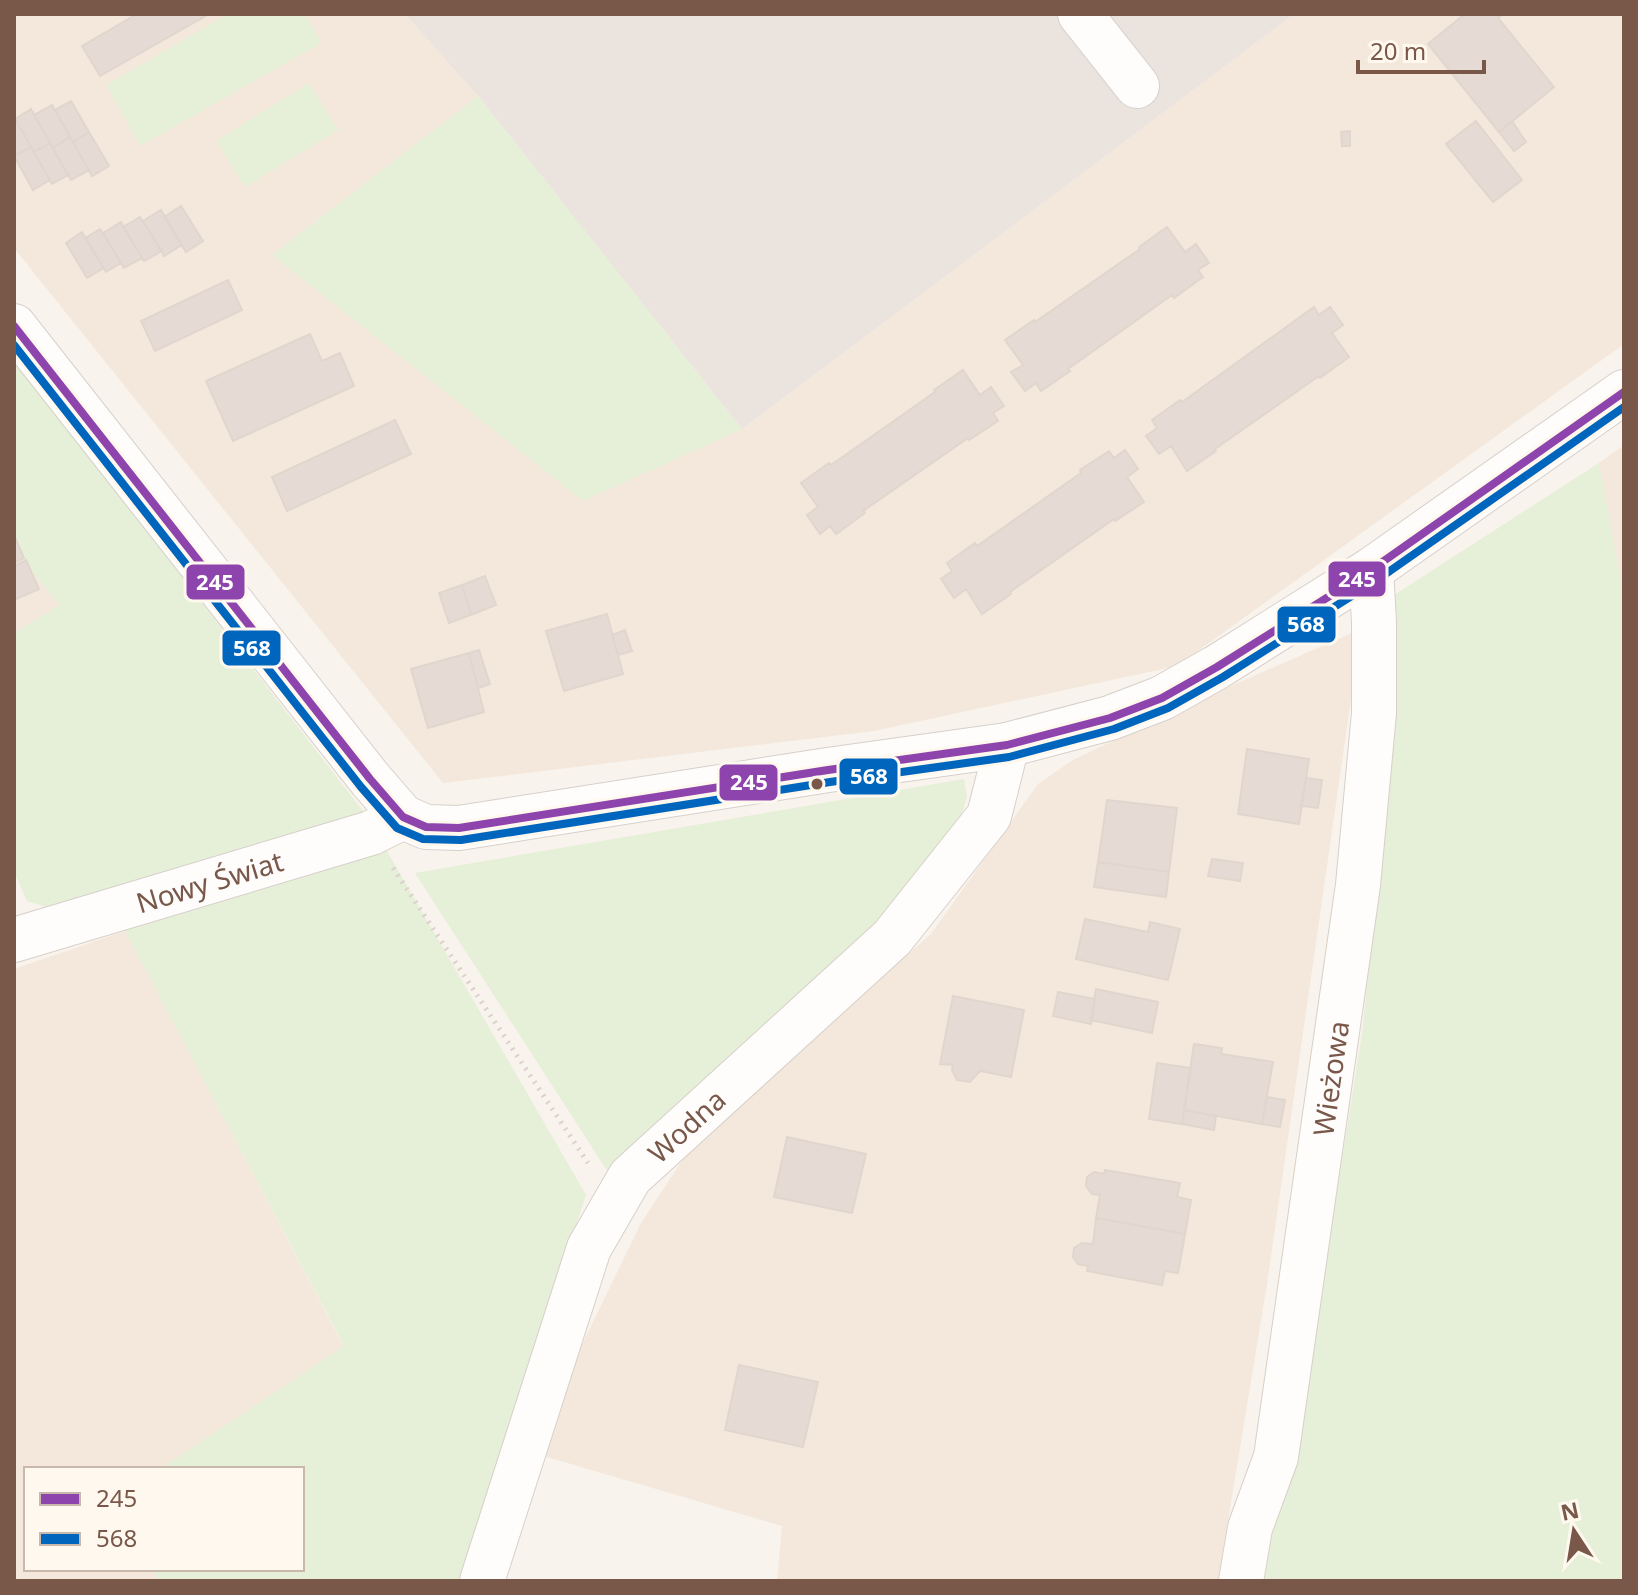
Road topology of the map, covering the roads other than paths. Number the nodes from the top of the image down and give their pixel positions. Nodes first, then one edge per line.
1 (1080, 14) edge
2 (1137, 86) dead end
3 (14, 326) edge
4 (1624, 392) edge
5 (1371, 570) junction
6 (1007, 745) junction
7 (387, 825) junction
8 (14, 940) edge
9 (482, 1581) edge
10 (1241, 1581) edge

1 - 2 street
3 - 7 street
4 - 5 street
5 - 6 street
5 - 10 street, Wieżowa
6 - 7 street
6 - 9 street, Wodna
7 - 8 street, Nowy Świat

